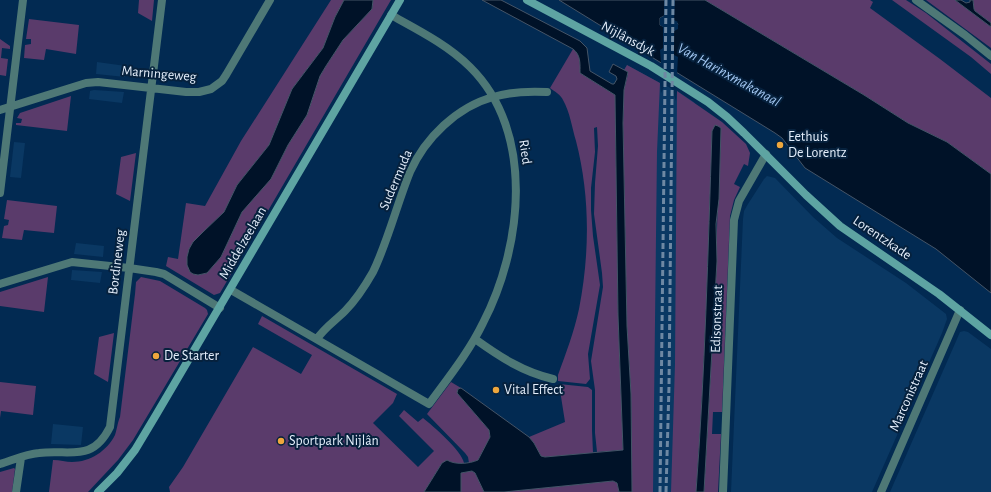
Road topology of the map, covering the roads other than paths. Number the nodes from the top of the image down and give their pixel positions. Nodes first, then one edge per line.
1 (23, 0) edge
2 (162, 0) edge
3 (270, 0) edge
4 (400, 0) edge
5 (527, 0) edge
6 (916, 0) edge
7 (391, 15) junction
8 (991, 56) edge
9 (151, 88) junction
10 (547, 92) dead end
11 (493, 97) junction
12 (10, 107) junction
13 (0, 110) edge
14 (766, 154) junction
15 (0, 193) edge
16 (130, 268) junction
17 (0, 284) edge
18 (231, 290) junction
19 (220, 308) junction
20 (960, 310) junction
21 (991, 335) edge
22 (317, 339) junction
23 (475, 339) junction
24 (553, 379) dead end
25 (21, 458) junction
26 (0, 464) edge
27 (16, 492) edge
28 (98, 492) edge
29 (723, 492) edge
30 (881, 492) edge

1 - 12 street
2 - 9 street, Bordineweg
3 - 9 street, Marningeweg
4 - 7 street, Middelzeelaan
5 - 14 street, Nijlânsdyk
6 - 8 street
7 - 11 street, Ried
7 - 18 street, Middelzeelaan
9 - 12 street, Marningeweg
9 - 16 street, Bordineweg
10 - 11 street, Sudermuda
11 - 22 street, Sudermuda
11 - 23 street, Ried
12 - 13 street, Marningeweg
12 - 15 street
14 - 20 street, Lorentzkade
14 - 29 street, Edisonstraat
16 - 17 street
16 - 19 street
16 - 25 street, Bordineweg
18 - 19 street, Middelzeelaan
18 - 22 street, Ried
19 - 28 street, Middelzeelaan
20 - 21 street, Lorentzkade
20 - 30 street, Marconistraat
22 - 23 street, Ried
23 - 24 street
25 - 26 street, Bordineweg
25 - 27 street

